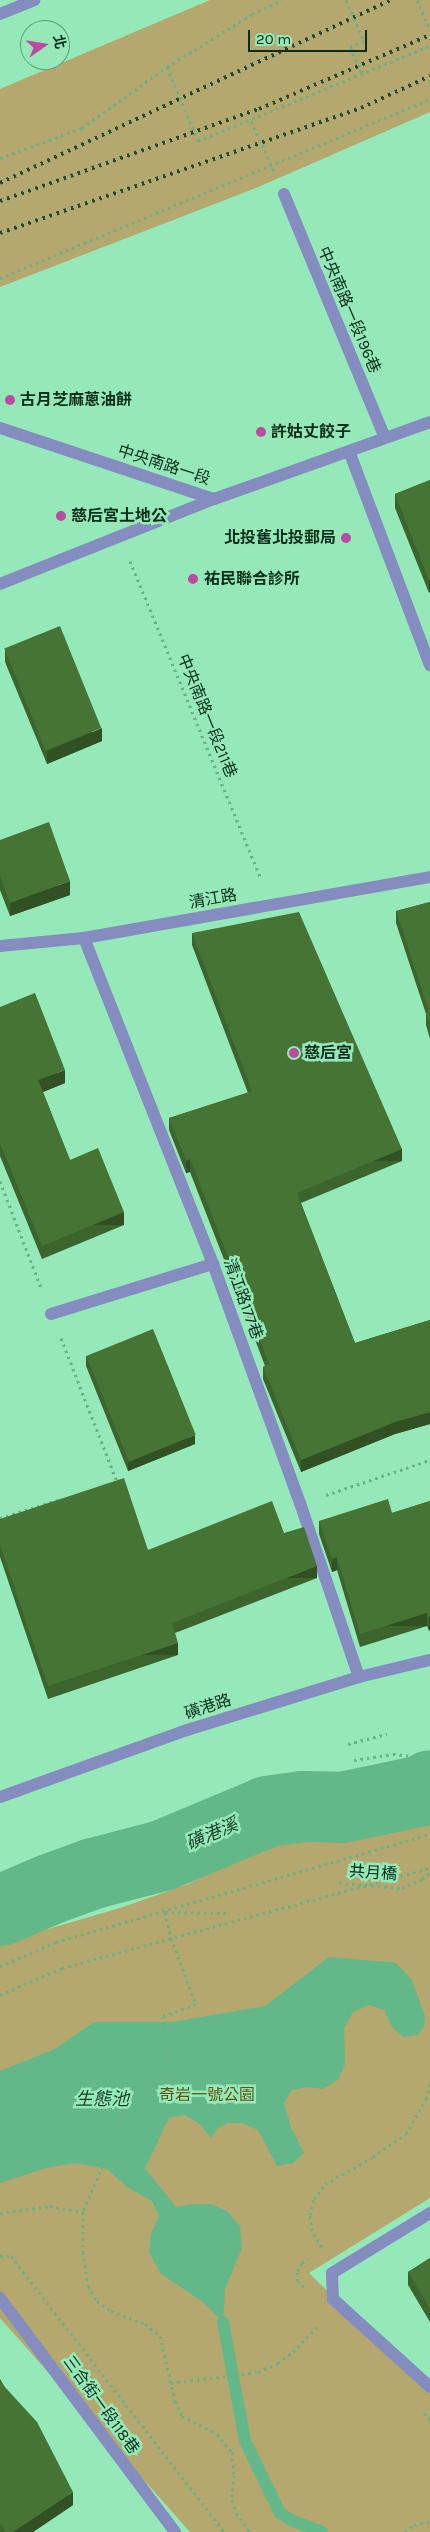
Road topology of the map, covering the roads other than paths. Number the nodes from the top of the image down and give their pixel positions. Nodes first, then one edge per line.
1 (34, 0) edge
2 (0, 14) edge
3 (284, 194) dead end
4 (430, 422) edge
5 (0, 428) edge
6 (385, 438) junction
7 (349, 450) junction
8 (214, 499) junction
9 (0, 584) edge
10 (430, 664) edge
11 (430, 877) edge
12 (0, 933) edge
13 (84, 938) junction
14 (3, 946) edge
15 (213, 1264) junction
16 (51, 1314) dead end
17 (430, 1660) edge
18 (359, 1677) junction
19 (0, 1798) edge
20 (430, 2213) edge
21 (0, 2298) edge
22 (430, 2387) edge
23 (175, 2532) edge

1 - 2 street
3 - 6 street, 中央南路一段196巷
4 - 6 street, 中央南路一段
5 - 8 street, 中央南路一段
6 - 7 street, 中央南路一段
7 - 8 street, 中央南路一段
7 - 10 street
8 - 9 street
11 - 13 street, 清江路
12 - 14 street
13 - 14 street, 清江路
13 - 15 street, 清江路177巷
15 - 16 street
15 - 18 street, 清江路177巷
17 - 18 street, 磺港路
18 - 19 street, 磺港路
20 - 22 street
21 - 23 street, 三合街一段118巷

